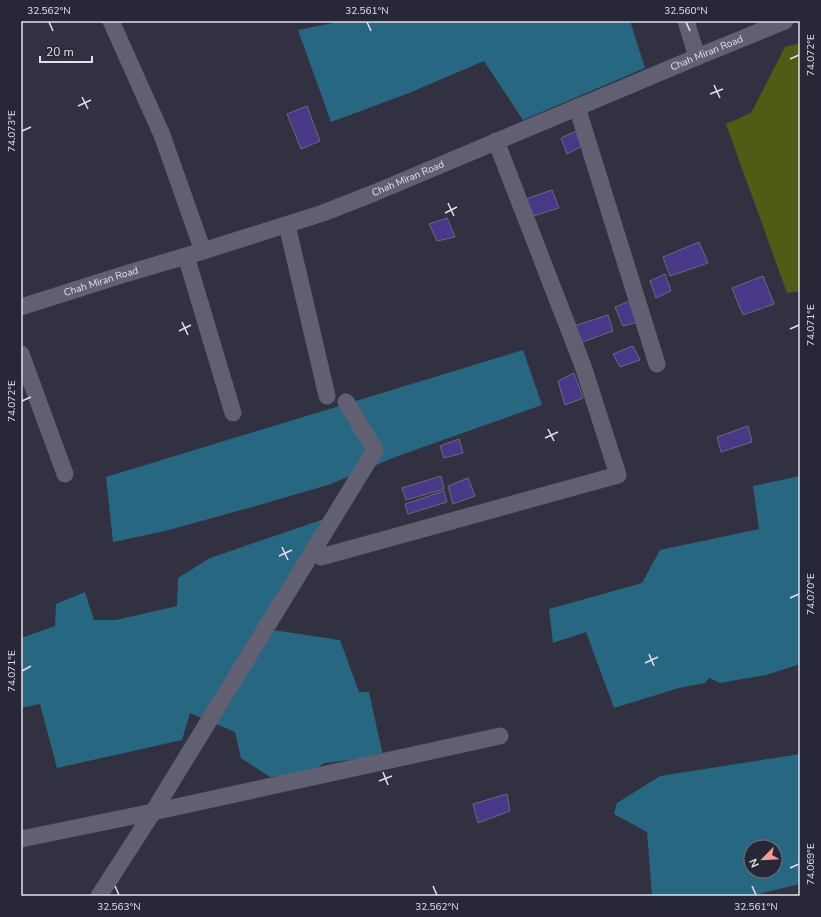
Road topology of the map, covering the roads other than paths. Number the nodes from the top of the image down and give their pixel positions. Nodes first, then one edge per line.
1 (111, 21) edge
2 (686, 21) edge
3 (775, 23) edge
4 (697, 57) junction
5 (577, 107) junction
6 (496, 141) junction
7 (287, 224) junction
8 (203, 251) junction
9 (186, 256) junction
10 (21, 307) edge
11 (21, 354) edge
12 (657, 364) dead end
13 (328, 396) dead end
14 (346, 402) dead end
15 (233, 413) dead end
16 (65, 474) dead end
17 (321, 557) dead end
18 (500, 736) dead end
19 (152, 812) junction
20 (21, 839) edge
21 (98, 896) edge

1 - 8 street
2 - 4 street
3 - 4 street, Chah Miran Road
4 - 5 street, Chah Miran Road
5 - 6 street, Chah Miran Road
5 - 12 street
6 - 7 street, Chah Miran Road
6 - 17 street
7 - 8 street, Chah Miran Road
7 - 13 street
8 - 9 street, Chah Miran Road
9 - 10 street, Chah Miran Road
9 - 15 street
11 - 16 street
14 - 19 street
18 - 19 street
19 - 20 street
19 - 21 street

